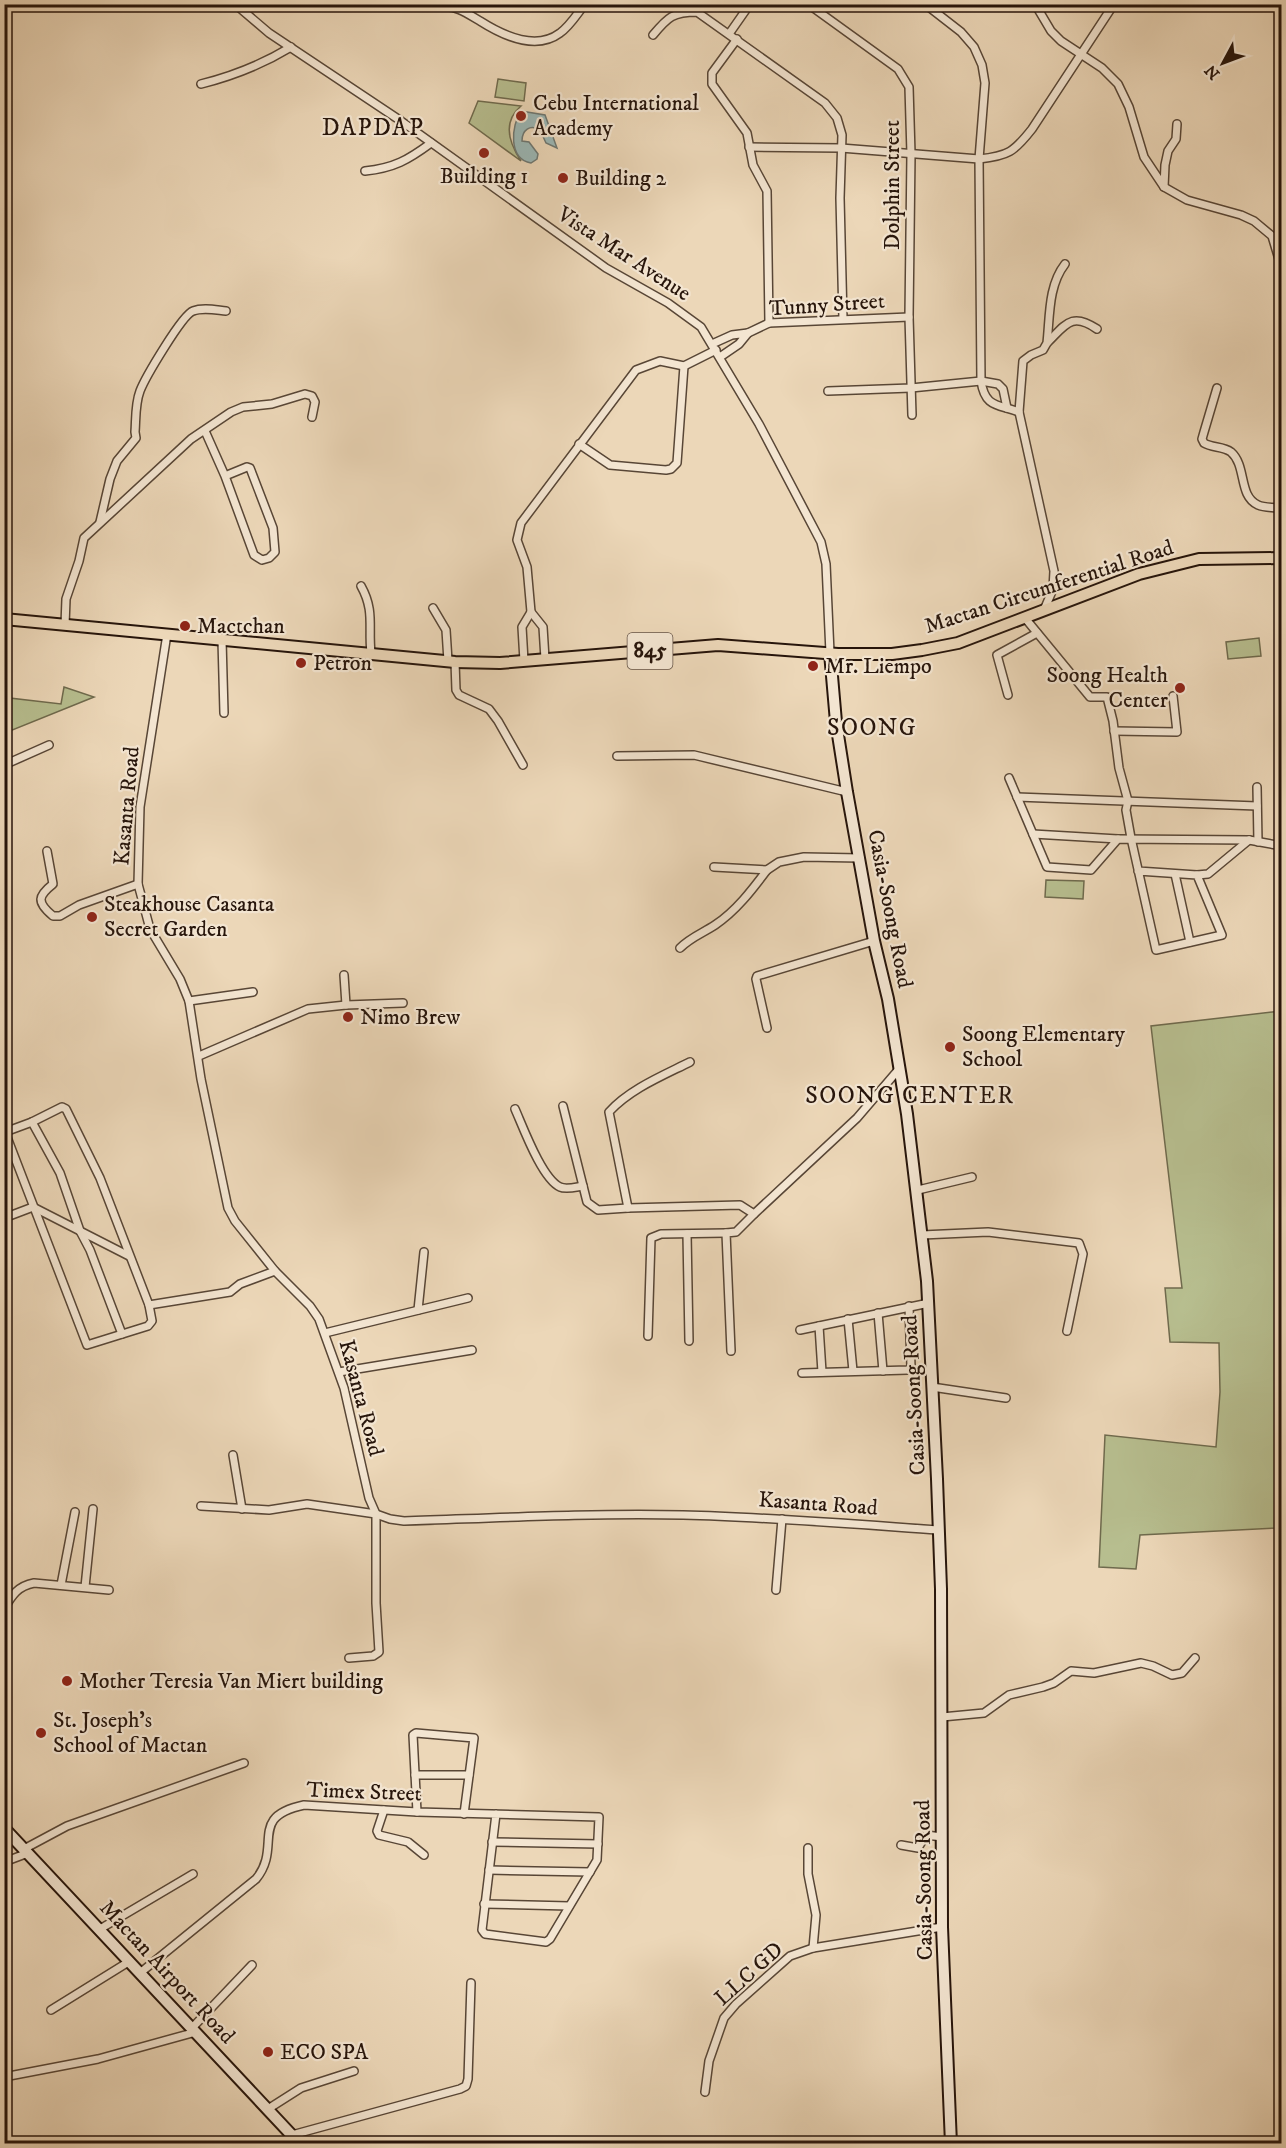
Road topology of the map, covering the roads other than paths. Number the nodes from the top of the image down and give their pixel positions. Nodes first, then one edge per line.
1 (235, 4) edge
2 (750, 4) edge
3 (808, 4) edge
4 (925, 4) edge
5 (1035, 4) edge
6 (1114, 4) edge
7 (584, 5) edge
8 (442, 7) dead end
9 (729, 34) junction
10 (653, 35) dead end
11 (737, 39) junction
12 (291, 47) junction
13 (1082, 55) junction
14 (201, 84) dead end
15 (1177, 124) dead end
16 (431, 143) junction
17 (748, 147) junction
18 (841, 148) junction
19 (911, 154) junction
20 (979, 159) junction
21 (365, 171) dead end
22 (1164, 187) junction
23 (1065, 264) dead end
24 (1281, 266) edge
25 (226, 311) dead end
26 (909, 317) junction
27 (843, 319) junction
28 (769, 323) junction
29 (1097, 329) dead end
30 (748, 333) junction
31 (1047, 343) junction
32 (716, 351) junction
33 (684, 366) junction
34 (981, 381) junction
35 (911, 388) junction
36 (1217, 388) dead end
37 (828, 391) dead end
38 (1006, 408) junction
39 (1020, 412) junction
40 (912, 415) dead end
41 (312, 417) dead end
42 (206, 431) junction
43 (579, 444) junction
44 (225, 476) junction
45 (1281, 509) edge
46 (100, 522) junction
47 (1281, 558) edge
48 (361, 586) dead end
49 (433, 608) dead end
50 (1044, 610) junction
51 (531, 612) junction
52 (1024, 618) junction
53 (4, 619) edge
54 (65, 625) junction
55 (1037, 633) junction
56 (167, 634) junction
57 (222, 640) junction
58 (371, 653) junction
59 (830, 653) junction
60 (545, 659) junction
61 (451, 661) junction
62 (524, 661) junction
63 (1008, 695) dead end
64 (1173, 696) dead end
65 (224, 713) dead end
66 (1114, 731) junction
67 (49, 745) dead end
68 (617, 756) dead end
69 (4, 765) edge
70 (523, 765) dead end
71 (1009, 778) dead end
72 (1257, 787) dead end
73 (847, 792) junction
74 (1017, 797) junction
75 (1128, 801) junction
76 (1257, 806) junction
77 (1033, 834) junction
78 (1131, 838) junction
79 (1118, 839) junction
80 (1249, 840) junction
81 (1258, 842) junction
82 (1281, 846) edge
83 (47, 851) dead end
84 (860, 858) junction
85 (714, 867) dead end
86 (766, 870) junction
87 (1138, 871) junction
88 (1175, 874) junction
89 (1197, 875) junction
90 (138, 884) junction
91 (874, 941) junction
92 (1190, 942) junction
93 (680, 948) dead end
94 (344, 975) dead end
95 (253, 992) dead end
96 (189, 1001) junction
97 (403, 1003) dead end
98 (346, 1005) junction
99 (767, 1029) dead end
100 (199, 1056) junction
101 (690, 1062) dead end
102 (899, 1069) junction
103 (563, 1106) dead end
104 (515, 1109) dead end
105 (32, 1122) junction
106 (972, 1177) dead end
107 (583, 1186) junction
108 (918, 1191) junction
109 (33, 1207) junction
110 (628, 1208) junction
111 (754, 1214) junction
112 (4, 1218) edge
113 (80, 1231) junction
114 (726, 1233) junction
115 (687, 1234) junction
116 (922, 1235) junction
117 (424, 1252) dead end
118 (129, 1256) junction
119 (275, 1271) junction
120 (468, 1298) dead end
121 (928, 1303) junction
122 (149, 1305) junction
123 (909, 1306) junction
124 (418, 1310) junction
125 (878, 1312) junction
126 (848, 1319) junction
127 (819, 1326) junction
128 (800, 1330) dead end
129 (1067, 1331) dead end
130 (325, 1333) junction
131 (122, 1334) junction
132 (648, 1336) dead end
133 (689, 1341) dead end
134 (472, 1350) dead end
135 (730, 1351) dead end
136 (853, 1371) junction
137 (882, 1371) junction
138 (339, 1372) junction
139 (822, 1372) junction
140 (802, 1373) dead end
141 (932, 1387) junction
142 (1006, 1398) dead end
143 (233, 1455) dead end
144 (201, 1506) dead end
145 (93, 1509) dead end
146 (242, 1509) junction
147 (75, 1512) dead end
148 (376, 1514) junction
149 (782, 1519) junction
150 (938, 1530) junction
151 (61, 1585) junction
152 (85, 1587) junction
153 (109, 1590) dead end
154 (776, 1590) dead end
155 (4, 1609) edge
156 (349, 1658) dead end
157 (1195, 1658) dead end
158 (942, 1717) junction
159 (244, 1763) dead end
160 (415, 1775) junction
161 (469, 1776) junction
162 (384, 1810) junction
163 (417, 1812) junction
164 (464, 1814) junction
165 (496, 1814) junction
166 (4, 1828) edge
167 (942, 1837) junction
168 (492, 1842) junction
169 (598, 1844) junction
170 (901, 1845) dead end
171 (808, 1848) dead end
172 (26, 1851) junction
173 (423, 1855) dead end
174 (4, 1862) edge
175 (489, 1870) junction
176 (590, 1872) junction
177 (193, 1874) dead end
178 (484, 1904) junction
179 (569, 1906) junction
180 (942, 1927) junction
181 (100, 1929) junction
182 (813, 1948) junction
183 (130, 1962) junction
184 (252, 1965) dead end
185 (141, 1973) junction
186 (471, 1983) dead end
187 (51, 2010) dead end
188 (194, 2030) junction
189 (354, 2071) dead end
190 (4, 2077) edge
191 (705, 2092) dead end
192 (268, 2109) junction
193 (292, 2135) junction
194 (300, 2144) edge
195 (951, 2144) edge

1 - 12 street, Vista Mar Avenue
2 - 9 street
3 - 19 street, Dolphin Street
4 - 20 street
5 - 13 street
6 - 13 street
7 - 8 street
9 - 10 street
9 - 11 street
11 - 17 street
11 - 18 street
12 - 14 street
12 - 16 street, Vista Mar Avenue
13 - 20 street
13 - 22 street
15 - 22 street
16 - 21 street
16 - 32 street, Vista Mar Avenue
17 - 18 street
17 - 28 street
18 - 19 street
18 - 27 street
19 - 20 street
19 - 26 street, Dolphin Street
20 - 34 street
22 - 24 street
23 - 31 street
25 - 46 street
26 - 27 street, Tunny Street
26 - 35 street, Dolphin Street
27 - 28 street, Tunny Street
28 - 30 street, Tunny Street
29 - 31 street
30 - 32 street, Tunny Street
30 - 32 street, Tunny Street
31 - 39 street
32 - 33 street
32 - 59 street, Vista Mar Avenue
33 - 43 street
33 - 43 street
34 - 35 street
34 - 38 street
34 - 38 street
35 - 37 street
35 - 40 street, Dolphin Street
36 - 45 street
38 - 39 street
39 - 50 street
41 - 42 street
42 - 44 street
42 - 46 street
43 - 51 street
44 - 44 street
46 - 54 street
47 - 50 main road, Mactan Circumferential Road / 845
48 - 58 street
49 - 61 street
50 - 52 main road, Mactan Circumferential Road / 845
51 - 60 street
51 - 62 street
52 - 55 street
52 - 59 main road, Mactan Circumferential Road / 845
53 - 54 main road, Mactan Circumferential Road / 845
54 - 56 main road, Mactan Circumferential Road / 845
55 - 63 street
55 - 66 street
56 - 57 main road, Mactan Circumferential Road / 845
56 - 90 street, Kasanta Road
57 - 58 main road, Mactan Circumferential Road / 845
57 - 65 street
58 - 61 main road, Mactan Circumferential Road / 845
59 - 60 main road, Mactan Circumferential Road / 845
59 - 73 street, Casia-Soong Road
60 - 62 main road, Mactan Circumferential Road / 845
61 - 62 main road, Mactan Circumferential Road / 845
61 - 70 street
64 - 66 street
66 - 75 street
67 - 69 street
68 - 73 street
71 - 74 street
72 - 76 street
73 - 84 street, Casia-Soong Road
74 - 75 street
74 - 77 street
75 - 76 street
75 - 78 street
76 - 81 street
77 - 79 street
77 - 79 street
78 - 79 street
78 - 80 street
78 - 87 street
80 - 81 street
80 - 89 street
81 - 82 street
83 - 90 street
84 - 86 street
84 - 91 street, Casia-Soong Road
85 - 86 street
86 - 93 street
87 - 88 street
87 - 92 street
88 - 89 street
88 - 92 street
89 - 92 street
90 - 96 street, Kasanta Road
91 - 99 street
91 - 102 street, Casia-Soong Road
94 - 98 street
95 - 96 street
96 - 100 street, Kasanta Road
97 - 98 street
98 - 100 street
100 - 119 street, Kasanta Road
101 - 110 street
102 - 108 street, Casia-Soong Road
102 - 111 street
103 - 107 street
104 - 107 street
105 - 109 street
105 - 113 street
105 - 118 street
106 - 108 street
107 - 110 street
108 - 116 street, Casia-Soong Road
109 - 112 street
109 - 113 street
109 - 131 street
110 - 111 street
111 - 114 street
113 - 118 street
113 - 131 street
114 - 115 street
114 - 135 street
115 - 132 street
115 - 133 street
116 - 121 street, Casia-Soong Road
116 - 129 street
117 - 124 street
118 - 122 street
119 - 122 street
119 - 130 street, Kasanta Road
120 - 124 street
121 - 123 street
121 - 141 street, Casia-Soong Road
122 - 131 street
123 - 125 street
123 - 137 street
124 - 130 street
125 - 126 street
125 - 137 street
126 - 127 street
126 - 136 street
127 - 128 street
127 - 139 street
130 - 138 street, Kasanta Road
134 - 138 street
136 - 137 street
136 - 139 street
138 - 148 street, Kasanta Road
139 - 140 street
141 - 142 street
141 - 150 street, Casia-Soong Road
143 - 146 street
144 - 146 street
145 - 152 street
146 - 148 street
147 - 151 street
148 - 149 street, Kasanta Road
148 - 156 street
149 - 150 street, Kasanta Road
149 - 154 street
150 - 158 street, Casia-Soong Road
151 - 152 street
151 - 155 street
152 - 153 street
157 - 158 street
158 - 167 street, Casia-Soong Road
159 - 172 street
160 - 161 street
160 - 161 street
160 - 163 street
161 - 164 street
162 - 163 street, Timex Street
162 - 173 street
162 - 185 street, Timex Street
163 - 164 street, Timex Street
164 - 165 street, Timex Street
165 - 168 street
165 - 169 street, Timex Street
166 - 172 street, Mactan Airport Road
167 - 170 street
167 - 180 street, Casia-Soong Road
168 - 169 street
168 - 175 street
169 - 176 street
171 - 182 street
172 - 174 street
172 - 181 street, Mactan Airport Road
175 - 176 street
175 - 178 street
176 - 179 street
177 - 181 street
178 - 179 street
178 - 179 street
180 - 182 street, LLC GD
180 - 195 street, Casia-Soong Road
181 - 183 street, Mactan Airport Road
182 - 191 street, LLC GD
183 - 185 street, Mactan Airport Road
183 - 187 street
184 - 188 street
185 - 188 street, Mactan Airport Road
186 - 193 street
188 - 190 street
188 - 192 street, Mactan Airport Road
189 - 192 street
192 - 193 street, Mactan Airport Road
193 - 194 street, Mactan Airport Road

